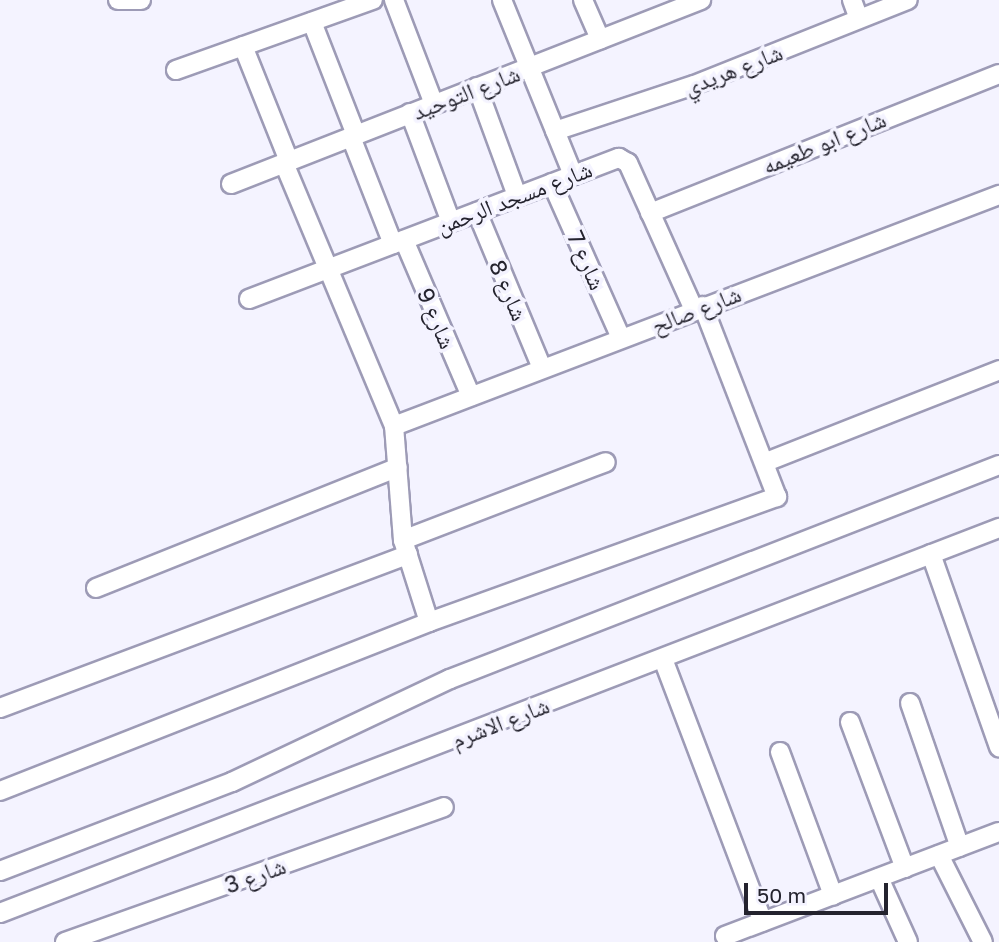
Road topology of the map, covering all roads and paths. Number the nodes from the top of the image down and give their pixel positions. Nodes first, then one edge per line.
1 (118, 0) edge
2 (141, 0) edge
3 (373, 0) edge
4 (394, 0) edge
5 (502, 0) edge
6 (583, 0) edge
7 (701, 0) edge
8 (852, 0) edge
9 (908, 0) edge
10 (668, 6) edge
11 (334, 7) edge
12 (859, 19) junction
13 (312, 22) junction
14 (600, 39) junction
15 (243, 46) junction
16 (529, 67) junction
17 (176, 71) dead end
18 (999, 74) edge
19 (477, 87) junction
20 (434, 104) junction
21 (410, 113) junction
22 (555, 131) junction
23 (353, 136) junction
24 (287, 162) junction
25 (573, 174) junction
26 (552, 183) junction
27 (231, 184) dead end
28 (999, 195) edge
29 (517, 196) junction
30 (477, 212) junction
31 (650, 213) junction
32 (451, 222) junction
33 (398, 242) junction
34 (329, 269) junction
35 (249, 299) dead end
36 (699, 308) junction
37 (621, 338) junction
38 (542, 368) junction
39 (999, 370) edge
40 (471, 396) junction
41 (394, 426) junction
42 (606, 462) dead end
43 (766, 462) junction
44 (999, 466) edge
45 (398, 467) junction
46 (999, 528) edge
47 (406, 548) junction
48 (931, 554) junction
49 (96, 588) dead end
50 (429, 622) junction
51 (663, 659) junction
52 (910, 703) dead end
53 (0, 708) edge
54 (850, 722) dead end
55 (999, 747) edge
56 (780, 752) dead end
57 (0, 791) edge
58 (444, 807) dead end
59 (999, 832) edge
60 (960, 846) junction
61 (939, 855) junction
62 (905, 868) junction
63 (0, 871) edge
64 (879, 878) junction
65 (833, 895) junction
66 (0, 913) edge
67 (763, 922) junction
68 (725, 936) dead end
69 (65, 942) edge
70 (908, 942) edge
71 (983, 942) edge

1 - 2 street
3 - 11 street
4 - 20 street
5 - 16 street
6 - 14 street
7 - 10 street, شارع التوحيد
8 - 12 street
9 - 12 street, شارع هريدي
10 - 14 street, شارع التوحيد
11 - 13 street
12 - 22 street, شارع هريدي
13 - 15 street
13 - 23 street, شارع 9
14 - 16 street, شارع التوحيد
15 - 17 street
15 - 24 street
16 - 19 street, شارع التوحيد
16 - 22 street
18 - 31 street, شارع ابو طعيمه
19 - 20 street, شارع التوحيد
19 - 29 street
20 - 21 street, شارع التوحيد
21 - 23 street, شارع التوحيد
21 - 32 street
22 - 25 street
23 - 24 street, شارع التوحيد
23 - 33 street, شارع 9
24 - 27 street, شارع التوحيد
24 - 34 street
25 - 26 street, شارع مسجد الرحمن
25 - 31 street, شارع مسجد الرحمن
26 - 29 street, شارع مسجد الرحمن
26 - 37 street, شارع 7
28 - 36 street, شارع صالح
29 - 30 street, شارع مسجد الرحمن
30 - 32 street, شارع مسجد الرحمن
30 - 38 street, شارع 8
31 - 36 street, شارع مسجد الرحمن
32 - 33 street, شارع مسجد الرحمن
33 - 34 street, شارع مسجد الرحمن
33 - 40 street, شارع 9
34 - 35 street, شارع مسجد الرحمن
34 - 41 street
36 - 37 street, شارع صالح
36 - 43 street, شارع مسجد الرحمن
37 - 38 street, شارع صالح
38 - 40 street, شارع صالح
39 - 43 street
40 - 41 street, شارع صالح
41 - 45 street
42 - 47 street
43 - 50 street, شارع مسجد الرحمن
44 - 63 street
45 - 47 street
45 - 49 street
46 - 48 street, شارع الاشرم
47 - 50 street
47 - 53 street
48 - 51 street, شارع الاشرم
48 - 55 street
50 - 57 street
51 - 66 street, شارع الاشرم
51 - 67 street
52 - 60 street
54 - 62 street
56 - 65 street
58 - 69 street, شارع 3
59 - 60 street
60 - 61 street
61 - 62 street
61 - 71 street
62 - 64 street
64 - 65 street
64 - 70 street
65 - 67 street
67 - 68 street

